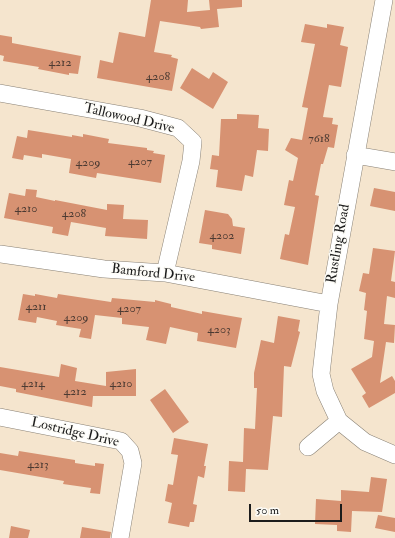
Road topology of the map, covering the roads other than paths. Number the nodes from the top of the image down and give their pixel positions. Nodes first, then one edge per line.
1 (384, 0) edge
2 (0, 93) edge
3 (355, 155) junction
4 (395, 162) edge
5 (0, 254) edge
6 (165, 273) junction
7 (329, 304) junction
8 (0, 417) edge
9 (339, 421) junction
10 (308, 447) dead end
11 (395, 455) edge
12 (120, 538) edge

1 - 3 street, Rustling Road
2 - 6 street, Tallowood Drive
3 - 4 street
3 - 7 street, Rustling Road
5 - 6 street, Bamford Drive
6 - 7 street, Bamford Drive
7 - 9 street, Rustling Road
8 - 12 street, Lostridge Drive
9 - 10 street
9 - 11 street, Rustling Road

